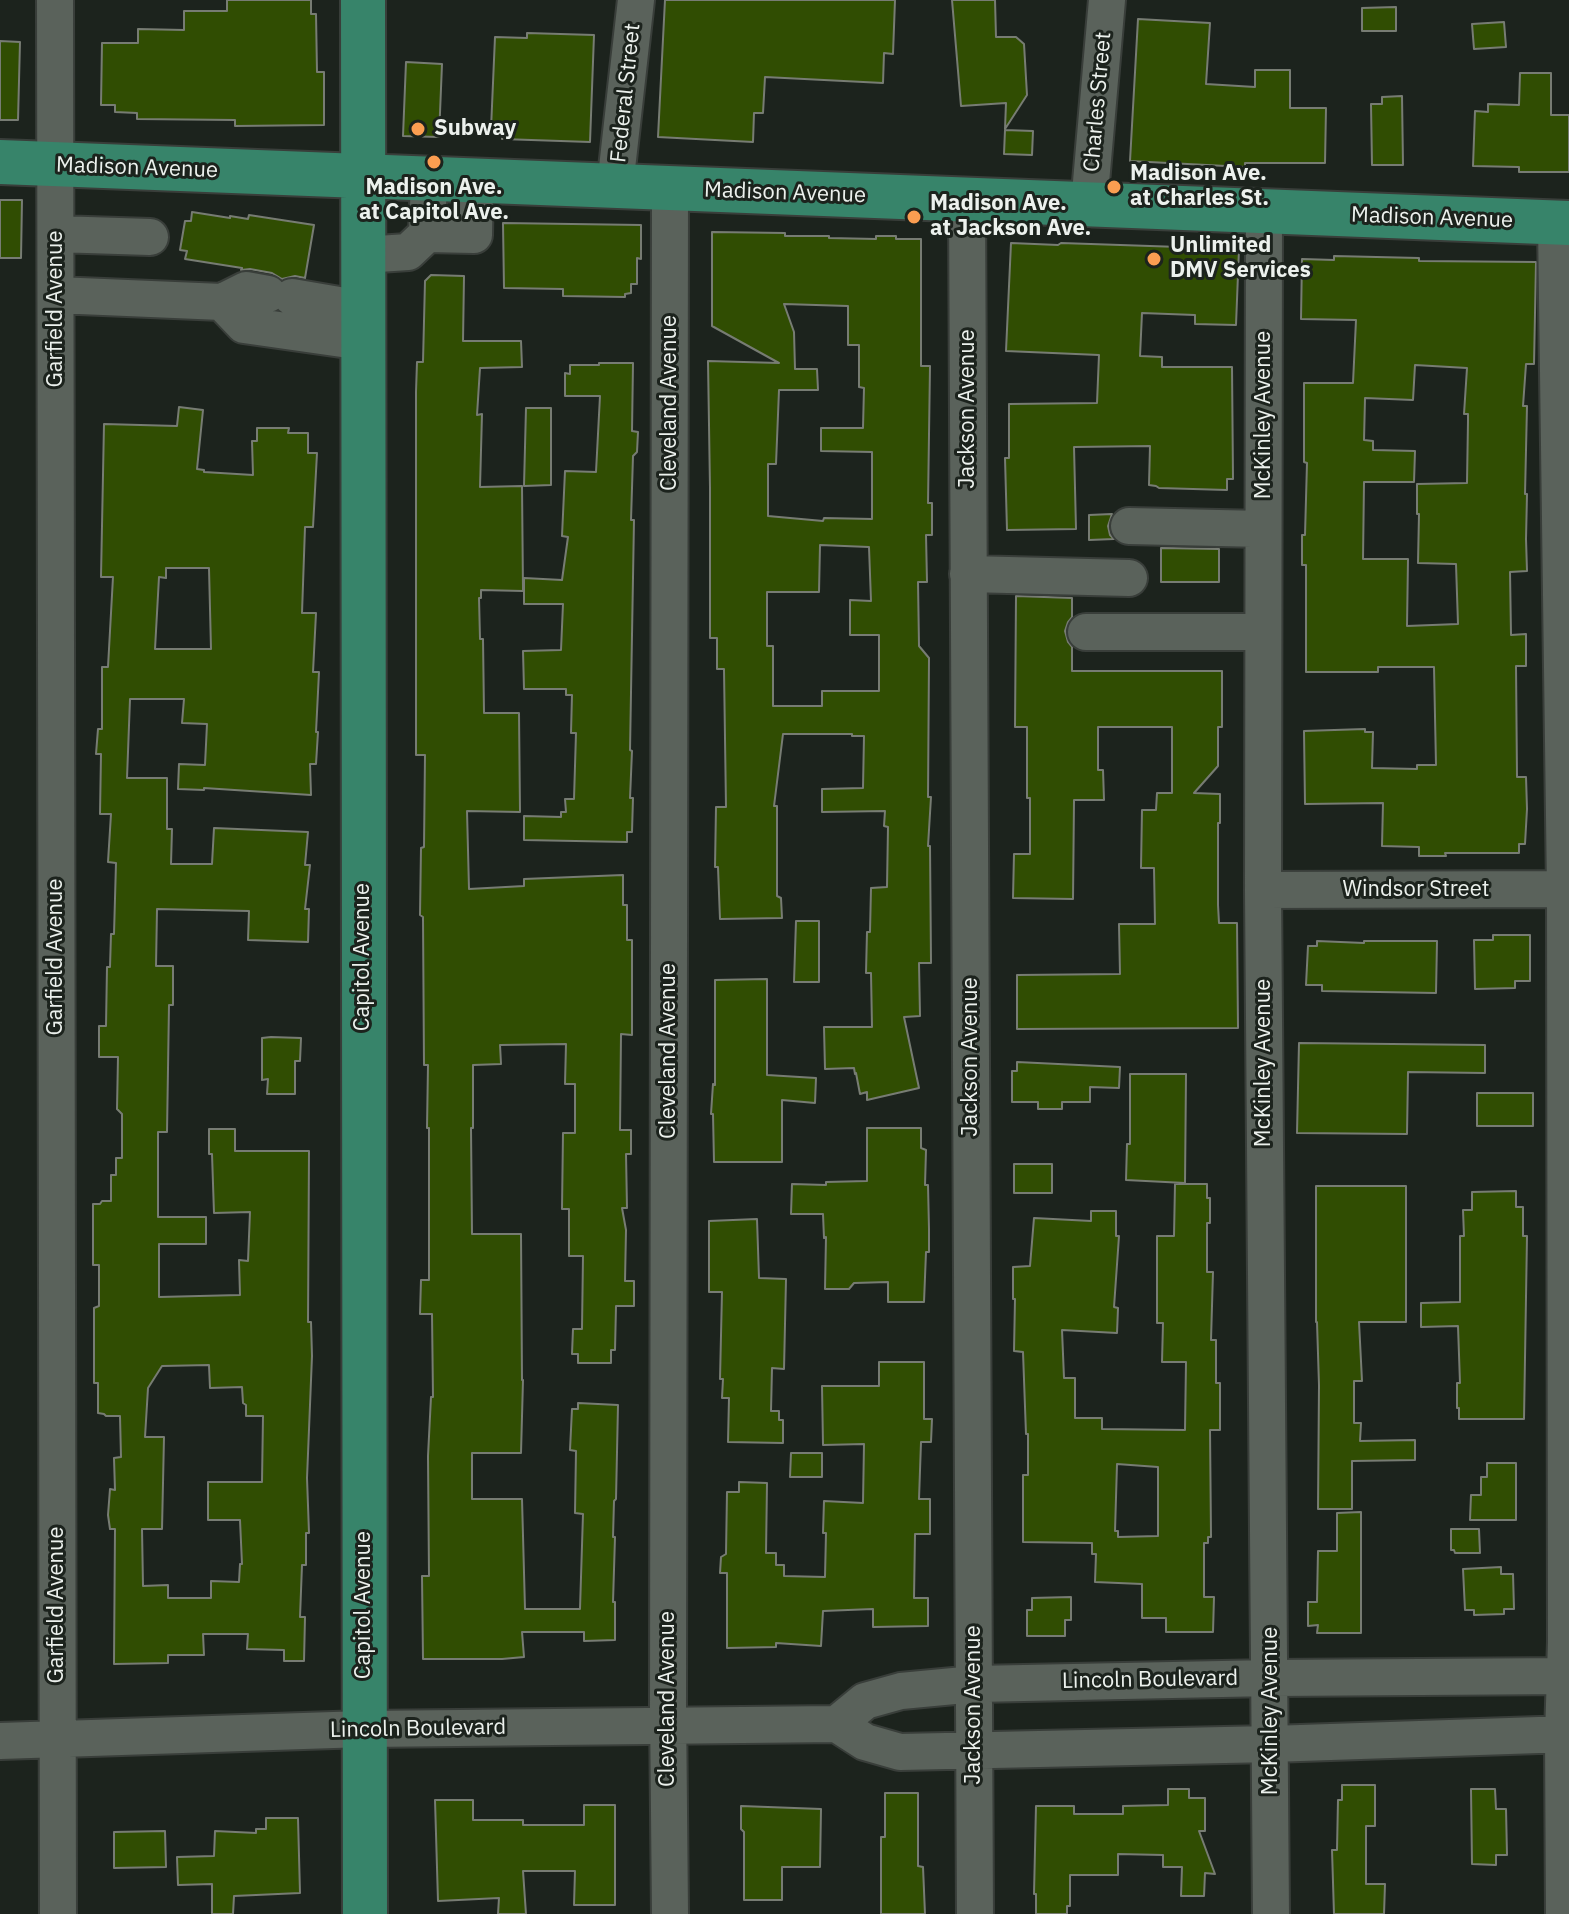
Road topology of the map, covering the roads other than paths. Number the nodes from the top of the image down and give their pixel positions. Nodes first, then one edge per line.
1 (55, 0) edge
2 (363, 0) edge
3 (636, 0) edge
4 (1107, 0) edge
5 (0, 162) edge
6 (55, 164) junction
7 (363, 176) junction
8 (429, 179) junction
9 (475, 181) junction
10 (615, 186) junction
11 (670, 188) junction
12 (967, 200) junction
13 (1089, 205) junction
14 (1264, 212) junction
15 (1563, 223) edge
16 (56, 234) junction
17 (427, 234) junction
18 (150, 237) dead end
19 (363, 255) junction
20 (56, 295) junction
21 (222, 302) junction
22 (363, 326) junction
23 (1129, 526) dead end
24 (1263, 529) junction
25 (968, 574) junction
26 (1129, 578) dead end
27 (1086, 632) dead end
28 (1263, 632) junction
29 (1567, 889) edge
30 (1263, 890) junction
31 (1567, 1676) edge
32 (1271, 1678) junction
33 (975, 1684) junction
34 (837, 1724) junction
35 (668, 1725) junction
36 (364, 1729) junction
37 (1566, 1735) edge
38 (57, 1739) junction
39 (0, 1741) edge
40 (1271, 1744) junction
41 (975, 1751) junction
42 (58, 1914) edge
43 (365, 1914) edge
44 (670, 1914) edge
45 (975, 1914) edge
46 (1271, 1914) edge
47 (1564, 1914) edge

1 - 6 street, Garfield Avenue
2 - 7 main road, Capitol Avenue
3 - 10 street, Federal Street
4 - 13 street, Charles Street
5 - 6 main road, Madison Avenue
6 - 7 main road, Madison Avenue
6 - 16 street, Garfield Avenue
7 - 8 main road, Madison Avenue
7 - 19 main road, Capitol Avenue
8 - 9 main road, Madison Avenue
8 - 17 street
9 - 10 main road, Madison Avenue
9 - 17 street
10 - 11 main road, Madison Avenue
11 - 12 main road, Madison Avenue
11 - 35 street, Cleveland Avenue
12 - 13 main road, Madison Avenue
12 - 25 street, Jackson Avenue
13 - 14 main road, Madison Avenue
14 - 15 main road, Madison Avenue
14 - 24 street, McKinley Avenue
15 - 29 street
16 - 18 street
16 - 20 street, Garfield Avenue
17 - 19 street
19 - 22 main road, Capitol Avenue
20 - 21 street
20 - 38 street, Garfield Avenue
21 - 22 street
21 - 22 street
22 - 36 main road, Capitol Avenue
23 - 24 street
24 - 28 street, McKinley Avenue
25 - 26 street
25 - 33 street, Jackson Avenue
27 - 28 street
28 - 30 street, McKinley Avenue
29 - 30 street, Windsor Street
29 - 31 street
30 - 32 street, McKinley Avenue
31 - 32 street, Lincoln Boulevard
31 - 37 street
32 - 33 street, Lincoln Boulevard
32 - 40 street, McKinley Avenue
33 - 34 street, Lincoln Boulevard
33 - 41 street, Jackson Avenue
34 - 35 street, Lincoln Boulevard
34 - 41 street
35 - 36 street, Lincoln Boulevard
35 - 44 street, Cleveland Avenue
36 - 38 street, Lincoln Boulevard
36 - 43 main road, Capitol Avenue
37 - 40 street
37 - 47 street
38 - 39 street, Lincoln Boulevard
38 - 42 street, Garfield Avenue
40 - 41 street
40 - 46 street, McKinley Avenue
41 - 45 street, Jackson Avenue

